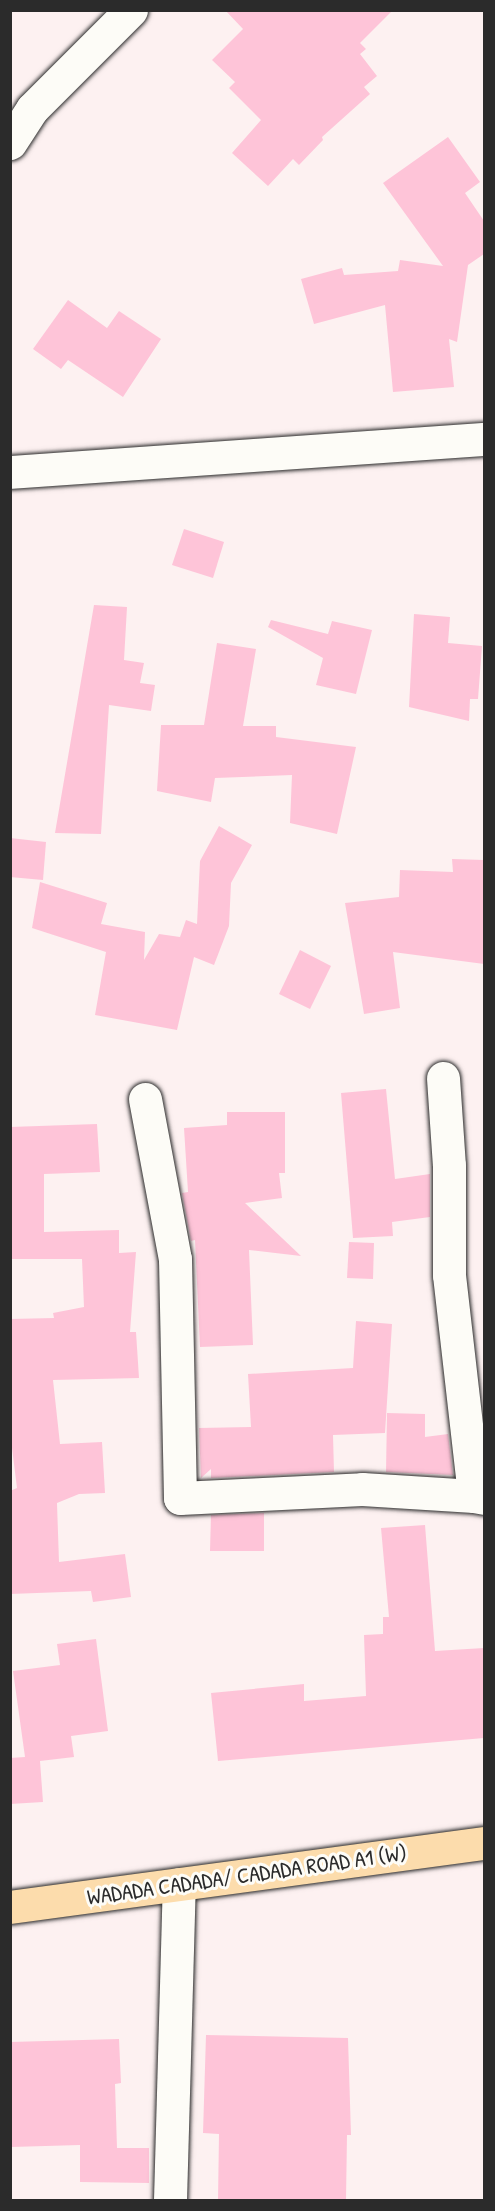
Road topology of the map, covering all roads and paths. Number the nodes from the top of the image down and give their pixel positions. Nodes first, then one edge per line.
1 (131, 10) edge
2 (10, 143) edge
3 (484, 439) edge
4 (10, 472) edge
5 (442, 1078) dead end
6 (145, 1100) dead end
7 (479, 1496) edge
8 (484, 1843) edge
9 (179, 1884) junction
10 (10, 1907) edge
11 (170, 2200) edge

1 - 2 street
3 - 4 street
5 - 7 street
6 - 7 street
8 - 9 main road, WADADA CADADA/ CADADA ROAD A1 (W)
9 - 10 main road, WADADA CADADA/ CADADA ROAD A1 (W)
9 - 11 street

